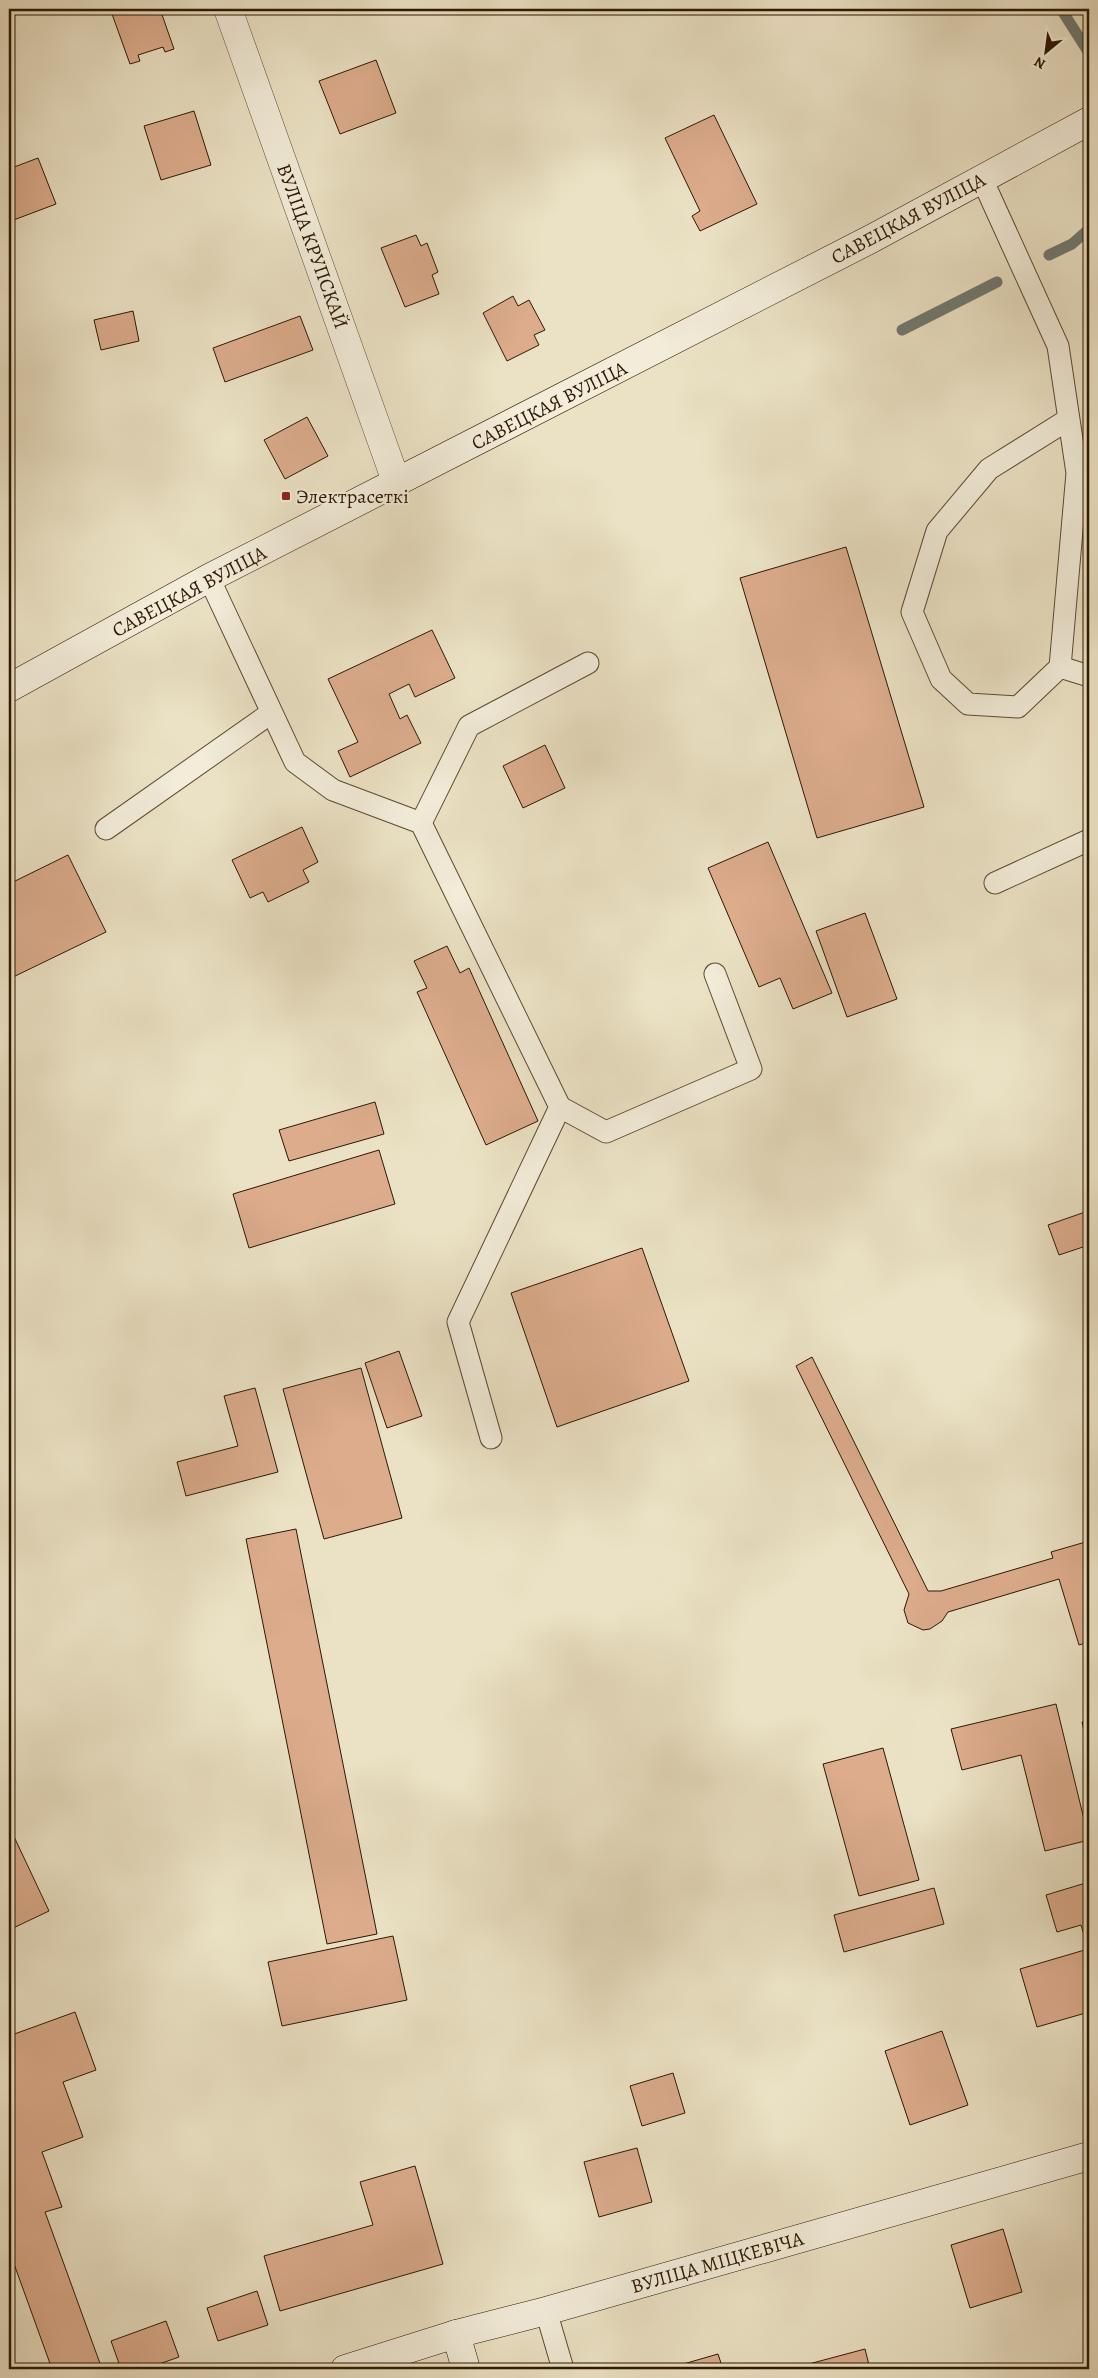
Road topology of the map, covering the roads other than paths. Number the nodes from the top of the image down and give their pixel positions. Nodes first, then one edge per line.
1 (228, 9) edge
2 (1089, 121) edge
3 (982, 179) junction
4 (1069, 419) junction
5 (397, 484) junction
6 (209, 578) junction
7 (588, 663) dead end
8 (1060, 667) junction
9 (1089, 676) edge
10 (9, 688) edge
11 (272, 713) junction
12 (421, 823) junction
13 (106, 830) dead end
14 (1089, 840) edge
15 (995, 883) dead end
16 (715, 974) dead end
17 (560, 1107) junction
18 (492, 1438) dead end
19 (1089, 2156) edge
20 (546, 2311) junction
21 (456, 2334) junction
22 (345, 2369) edge
23 (466, 2369) edge
24 (563, 2369) edge

1 - 5 street, ВУЛІЦА КРУПСКАЙ
2 - 3 street, САВЕЦКАЯ ВУЛІЦА
3 - 4 lane
3 - 5 street, САВЕЦКАЯ ВУЛІЦА
4 - 8 lane
4 - 8 lane
5 - 6 street, САВЕЦКАЯ ВУЛІЦА
6 - 10 street, САВЕЦКАЯ ВУЛІЦА
6 - 11 lane
7 - 12 lane
8 - 9 lane
11 - 12 lane
11 - 13 lane
12 - 17 lane
14 - 15 lane
16 - 17 lane
17 - 18 lane
19 - 20 street, ВУЛІЦА МІЦКЕВІЧА
20 - 21 street, ВУЛІЦА МІЦКЕВІЧА
20 - 24 lane
21 - 22 street, ВУЛІЦА МІЦКЕВІЧА
21 - 23 street

